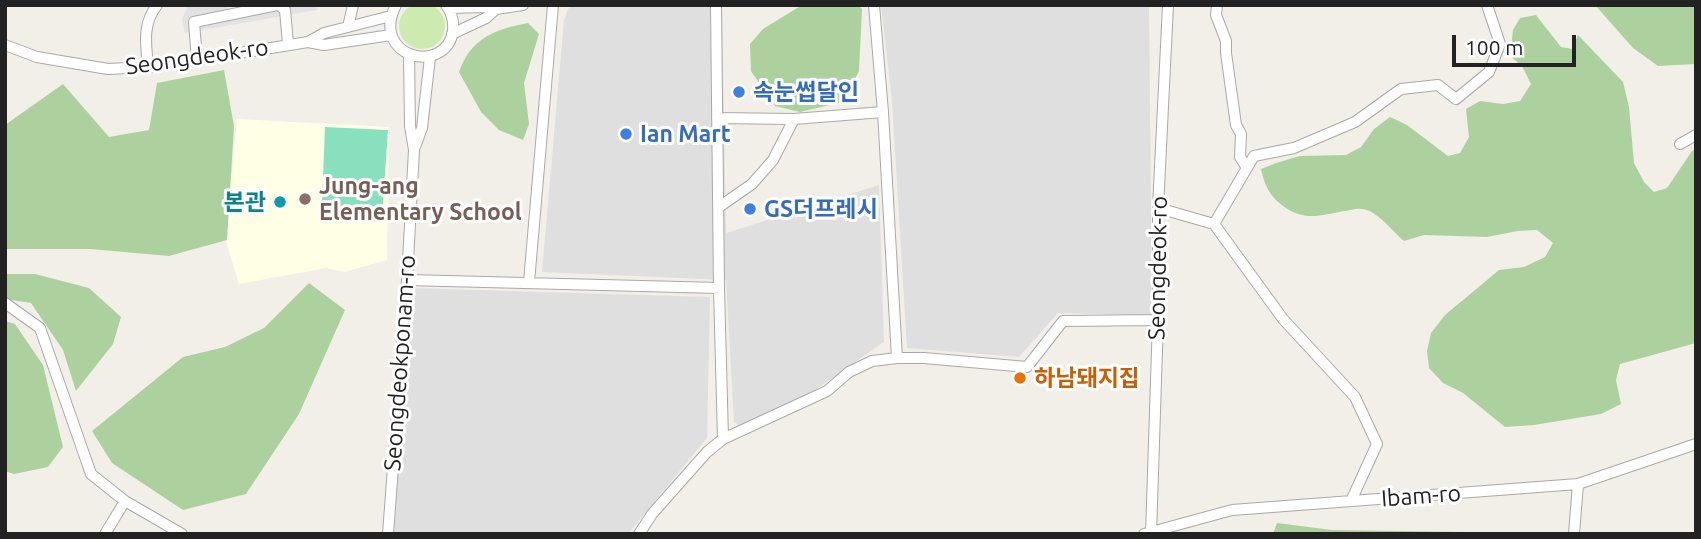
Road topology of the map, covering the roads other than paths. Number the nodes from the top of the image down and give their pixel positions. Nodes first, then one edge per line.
1 (157, 5) edge
2 (278, 5) edge
3 (353, 5) edge
4 (396, 5) edge
5 (523, 5) edge
6 (554, 5) edge
7 (716, 5) edge
8 (874, 5) edge
9 (1168, 5) edge
10 (1217, 5) edge
11 (1487, 5) edge
12 (447, 7) edge
13 (496, 9) junction
14 (391, 16) junction
15 (348, 27) junction
16 (452, 34) junction
17 (391, 35) junction
18 (308, 42) junction
19 (288, 44) junction
20 (5, 45) edge
21 (410, 55) junction
22 (430, 57) junction
23 (197, 60) junction
24 (148, 67) junction
25 (883, 112) junction
26 (717, 118) junction
27 (794, 119) junction
28 (1696, 135) edge
29 (1680, 144) dead end
30 (414, 150) junction
31 (1247, 168) junction
32 (719, 207) junction
33 (1158, 208) junction
34 (1214, 224) junction
35 (407, 280) junction
36 (529, 282) junction
37 (719, 288) junction
38 (5, 303) edge
39 (1158, 320) junction
40 (897, 358) junction
41 (723, 439) junction
42 (1696, 444) edge
43 (1578, 484) junction
44 (125, 501) junction
45 (1351, 501) junction
46 (1149, 533) edge
47 (105, 534) edge
48 (183, 534) edge
49 (388, 534) edge
50 (639, 534) edge
51 (1574, 534) edge

1 - 24 street
2 - 19 street
2 - 23 street
3 - 15 street
4 - 14 street
5 - 13 street
6 - 36 street
7 - 26 street
8 - 25 street
9 - 33 street, Seongdeok-ro
10 - 31 street
11 - 31 street
12 - 13 street
12 - 16 street
13 - 16 street
14 - 15 street
14 - 17 street
15 - 18 street
16 - 22 street
17 - 18 street
17 - 21 street
18 - 19 street, Seongdeok-ro
19 - 23 street, Seongdeok-ro
20 - 24 street, Seongdeok-ro
21 - 22 street
21 - 30 street
22 - 30 street
23 - 24 street, Seongdeok-ro
25 - 27 street
25 - 40 street
26 - 27 street
26 - 32 street
27 - 32 street
28 - 29 street
30 - 35 street, Seongdeokponam-ro
31 - 34 street
32 - 37 street
33 - 34 street
33 - 39 street, Seongdeok-ro
34 - 45 street
35 - 36 street
35 - 49 street, Seongdeokponam-ro
36 - 37 street
37 - 41 street
38 - 44 street
39 - 40 street
39 - 46 street, Seongdeok-ro
40 - 41 street
41 - 50 street
42 - 43 street, Ibam-ro
43 - 45 street, Ibam-ro
43 - 51 street
44 - 47 street
44 - 48 street
45 - 46 street, Ibam-ro

